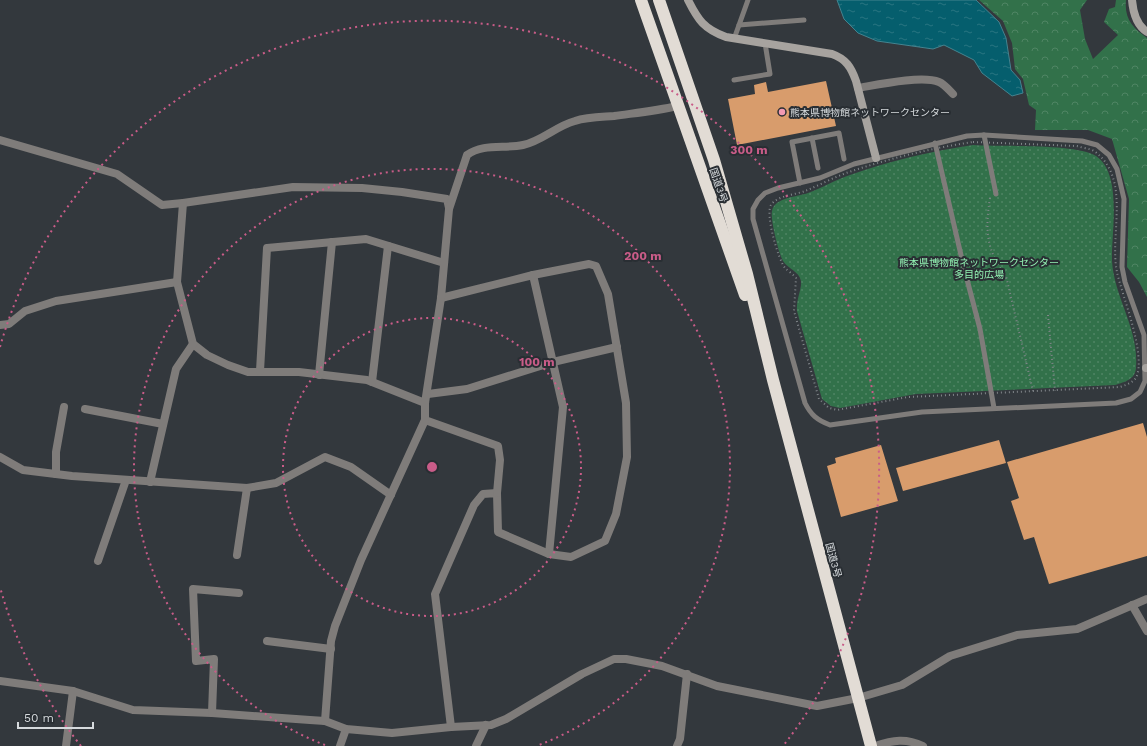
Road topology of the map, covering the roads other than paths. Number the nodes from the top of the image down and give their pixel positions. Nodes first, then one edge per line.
1 (641, 0) edge
2 (659, 0) edge
3 (688, 0) edge
4 (748, 0) edge
5 (1132, 0) edge
6 (804, 20) dead end
7 (739, 25) junction
8 (1147, 32) edge
9 (734, 38) junction
10 (764, 44) junction
11 (734, 80) dead end
12 (858, 88) junction
13 (953, 94) dead end
14 (678, 106) junction
15 (984, 135) junction
16 (812, 138) junction
17 (0, 140) edge
18 (935, 143) junction
19 (876, 158) junction
20 (844, 159) dead end
21 (818, 168) dead end
22 (800, 183) junction
23 (996, 194) dead end
24 (183, 203) junction
25 (449, 209) junction
26 (332, 242) junction
27 (388, 246) junction
28 (444, 263) junction
29 (532, 276) junction
30 (177, 282) junction
31 (441, 298) junction
32 (0, 325) edge
33 (193, 344) junction
34 (617, 347) junction
35 (553, 362) junction
36 (1147, 368) edge
37 (260, 371) junction
38 (319, 375) junction
39 (773, 380) junction
40 (372, 382) junction
41 (428, 394) junction
42 (425, 403) junction
43 (64, 407) dead end
44 (85, 408) dead end
45 (994, 408) junction
46 (425, 420) junction
47 (163, 424) junction
48 (0, 457) edge
49 (56, 474) junction
50 (126, 480) junction
51 (150, 482) junction
52 (247, 488) junction
53 (497, 493) junction
54 (391, 495) junction
55 (236, 554) dead end
56 (549, 554) junction
57 (98, 561) dead end
58 (240, 593) dead end
59 (1147, 599) edge
60 (1132, 605) junction
61 (1147, 631) edge
62 (268, 641) dead end
63 (331, 649) junction
64 (687, 674) junction
65 (0, 681) edge
66 (73, 690) junction
67 (858, 698) junction
68 (212, 712) junction
69 (326, 722) junction
70 (486, 725) junction
71 (451, 727) junction
72 (346, 729) junction
73 (66, 746) edge
74 (340, 746) edge
75 (476, 746) edge
76 (677, 746) edge
77 (871, 746) edge
78 (875, 746) edge
79 (923, 746) edge

1 - 14 highway, 国道3号
2 - 39 highway, 国道3号
3 - 9 street
4 - 7 lane
5 - 8 street
6 - 7 lane
7 - 9 lane
9 - 10 street
10 - 11 lane
10 - 12 street
12 - 13 street
12 - 19 street
14 - 25 street
14 - 39 highway, 国道3号
15 - 18 lane
15 - 23 lane
15 - 36 lane
16 - 20 lane
16 - 21 lane
16 - 22 lane
17 - 24 street
18 - 19 lane
18 - 45 lane
19 - 22 lane
22 - 45 lane
24 - 25 street
24 - 30 street
25 - 28 street
26 - 27 street
26 - 37 street
26 - 38 street
27 - 28 street
27 - 40 street
28 - 31 street
29 - 31 street
29 - 34 street
29 - 35 street
30 - 32 street
30 - 33 street
31 - 41 street
33 - 37 street
33 - 47 street
34 - 35 street
34 - 56 street
35 - 41 street
35 - 56 street
36 - 45 lane
37 - 38 street
38 - 40 street
39 - 67 highway, 国道3号
40 - 42 street
41 - 42 street
42 - 46 street
43 - 49 street
44 - 47 street
46 - 53 street
46 - 54 street
47 - 51 street
48 - 49 street
49 - 50 street
50 - 51 street
50 - 57 street
51 - 52 street
52 - 54 street
52 - 55 street
53 - 56 street
53 - 71 street
54 - 63 street
58 - 68 street
59 - 60 street
60 - 61 street
60 - 67 street
62 - 63 street
63 - 69 street
64 - 67 street
64 - 70 street
64 - 76 street
65 - 66 street
66 - 68 street
66 - 73 street
67 - 77 highway, 国道3号
68 - 69 street
69 - 72 street
70 - 71 street
70 - 75 street
71 - 72 street
72 - 74 street
78 - 79 street

